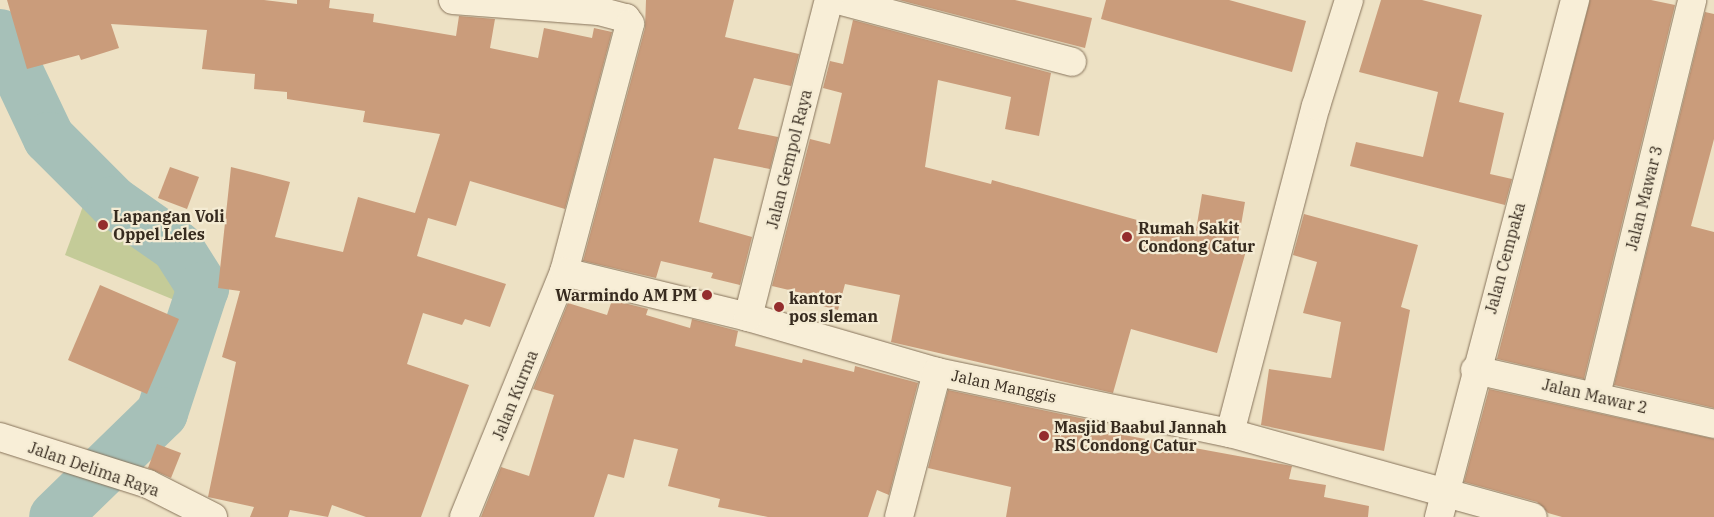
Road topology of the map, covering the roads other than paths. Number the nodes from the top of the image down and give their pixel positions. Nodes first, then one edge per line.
1 (453, 0) edge
2 (829, 0) edge
3 (838, 0) edge
4 (1349, 0) edge
5 (1575, 0) edge
6 (1692, 0) edge
7 (556, 4) edge
8 (1072, 62) dead end
9 (564, 272) junction
10 (748, 317) junction
11 (1475, 370) junction
12 (937, 372) junction
13 (1596, 395) junction
14 (1714, 424) edge
15 (1230, 433) junction
16 (0, 437) edge
17 (1443, 504) edge
18 (213, 517) edge
19 (464, 517) edge
20 (899, 517) edge
21 (1533, 517) edge

1 - 7 street
2 - 10 street, Jalan Gempol Raya
3 - 8 street
4 - 15 street
5 - 11 street, Jalan Cempaka
6 - 13 street, Jalan Mawar 3
7 - 9 street, Jalan Kurma
9 - 10 street, Jalan Manggis
9 - 19 street, Jalan Kurma
10 - 12 street, Jalan Manggis
11 - 13 street, Jalan Mawar 2
11 - 17 street, Jalan Cempaka
12 - 15 street, Jalan Manggis
12 - 20 street
13 - 14 street, Jalan Mawar 2
15 - 17 street, Jalan Manggis
16 - 18 street, Jalan Delima Raya
17 - 21 street, Jalan Manggis

